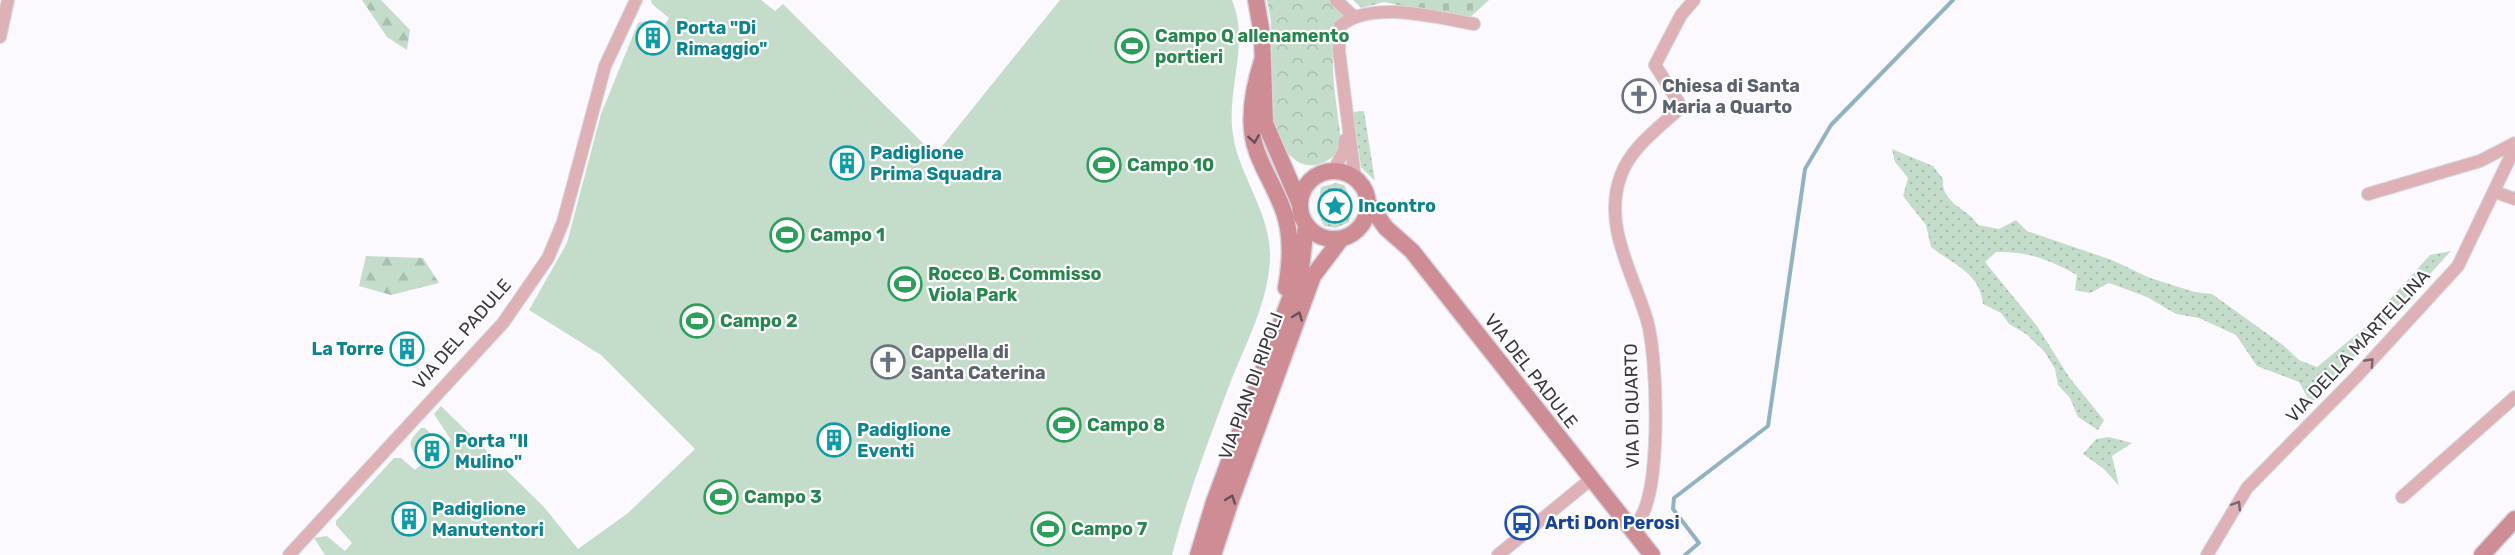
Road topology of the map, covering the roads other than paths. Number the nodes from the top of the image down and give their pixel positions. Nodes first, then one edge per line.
1 (8, 0) edge
2 (636, 0) edge
3 (1256, 0) edge
4 (1336, 0) edge
5 (1694, 0) edge
6 (1355, 15) junction
7 (1474, 24) dead end
8 (0, 37) edge
9 (1262, 61) junction
10 (1346, 117) junction
11 (2515, 145) edge
12 (1278, 158) junction
13 (1325, 173) junction
14 (1355, 178) junction
15 (2495, 192) junction
16 (2368, 194) dead end
17 (2515, 199) edge
18 (1299, 202) junction
19 (1368, 203) junction
20 (1306, 226) junction
21 (1359, 229) junction
22 (1341, 239) junction
23 (1397, 239) junction
24 (1282, 315) junction
25 (2515, 397) edge
26 (1590, 480) junction
27 (2402, 497) dead end
28 (2515, 519) edge
29 (1632, 530) junction
30 (289, 555) edge
31 (1198, 555) edge
32 (1214, 555) edge
33 (1498, 555) edge
34 (1652, 555) edge
35 (2207, 555) edge
36 (2482, 555) edge

1 - 8 street
2 - 30 street, VIA DEL PADULE
3 - 9 main road
4 - 6 street
5 - 29 street, VIA DI QUARTO
6 - 7 street
6 - 10 street, VIA DEL PADULE
9 - 12 main road
9 -> 24 main road, VIA PIAN DI RIPOLI
10 - 13 street, VIA DEL PADULE
10 - 14 street, VIA DEL PADULE
11 - 15 street, VIA DELLA MARTELLINA
11 - 16 street, VIA DELLA MARTELLINA
12 - 13 main road
12 - 18 main road
13 - 14 main road
13 - 18 main road, VIA DEL PADULE
14 - 19 main road, VIA DEL PADULE
15 - 17 street
35 -> 15 street, VIA DELLA MARTELLINA
18 - 20 main road
19 - 21 main road
19 - 23 main road, VIA DEL PADULE
20 - 22 main road
20 - 24 main road, VIA PIAN DI RIPOLI
21 - 22 main road
21 - 23 main road, VIA DEL PADULE
32 -> 22 main road, VIA PIAN DI RIPOLI
23 - 26 main road, VIA DEL PADULE
24 - 31 main road, VIA PIAN DI RIPOLI
25 - 27 street
26 - 29 main road, VIA DEL PADULE
26 - 33 street
28 - 36 main road
29 - 34 main road, VIA DEL PADULE

